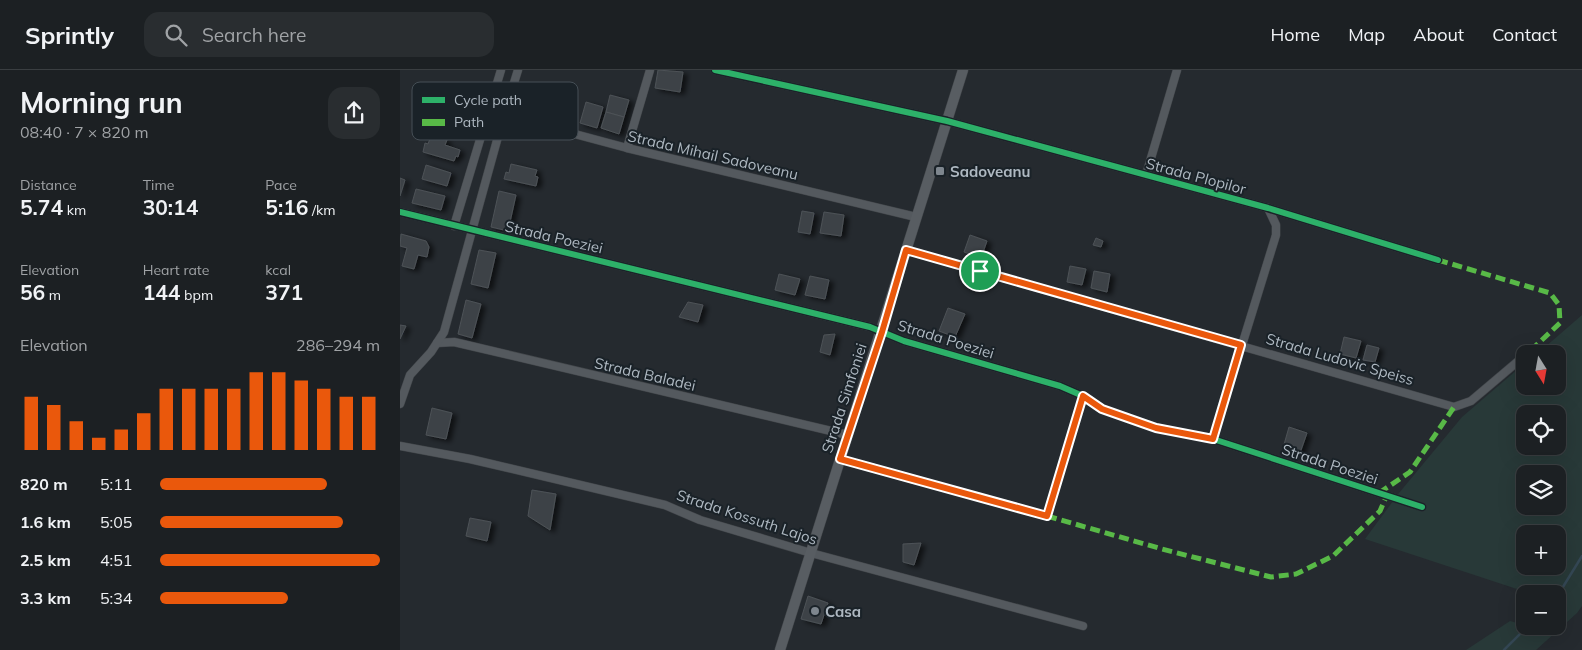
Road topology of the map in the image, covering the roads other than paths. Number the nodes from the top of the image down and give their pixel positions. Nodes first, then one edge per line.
1 (501, 70) edge
2 (518, 70) edge
3 (650, 70) edge
4 (715, 70) edge
5 (962, 70) edge
6 (1177, 70) edge
7 (497, 82) edge
8 (514, 82) edge
9 (947, 121) junction
10 (578, 135) edge
11 (480, 140) edge
12 (497, 140) edge
13 (627, 148) junction
14 (1146, 175) junction
15 (1268, 208) junction
16 (400, 212) edge
17 (916, 217) junction
18 (454, 226) junction
19 (472, 230) junction
20 (906, 250) junction
21 (1438, 260) dead end
22 (882, 332) junction
23 (437, 343) junction
24 (1241, 345) junction
25 (1516, 363) edge
26 (1083, 396) junction
27 (400, 404) edge
28 (848, 435) junction
29 (1213, 439) junction
30 (400, 446) edge
31 (840, 459) junction
32 (1422, 506) dead end
33 (810, 552) junction
34 (1083, 626) dead end
35 (780, 650) edge

1 - 7 street
2 - 8 street
3 - 13 street
4 - 9 street, Strada Plopilor
5 - 9 street, Strada Simfoniei
6 - 14 street
9 - 14 street, Strada Plopilor
9 - 17 street, Strada Simfoniei
10 - 13 street, Strada Mihail Sadoveanu
11 - 18 street
12 - 19 street
13 - 17 street, Strada Mihail Sadoveanu
14 - 15 street, Strada Plopilor
15 - 21 street, Strada Plopilor
15 - 24 street
16 - 18 street, Strada Poeziei
17 - 20 street, Strada Simfoniei
18 - 19 street, Strada Poeziei
19 - 22 street, Strada Poeziei
19 - 23 street
20 - 22 street, Strada Simfoniei
20 - 24 street, Strada Ludovic Speiss
22 - 26 street, Strada Poeziei
22 - 28 street, Strada Simfoniei
23 - 27 street
23 - 28 street, Strada Baladei
24 - 25 street, Strada Ludovic Speiss
24 - 29 street
26 - 29 street, Strada Poeziei
26 - 31 street
28 - 31 street, Strada Simfoniei
29 - 32 street, Strada Poeziei
30 - 33 street, Strada Kossuth Lajos
31 - 33 street, Strada Simfoniei
33 - 34 street, Strada Kossuth Lajos
33 - 35 street, Strada Simfoniei

